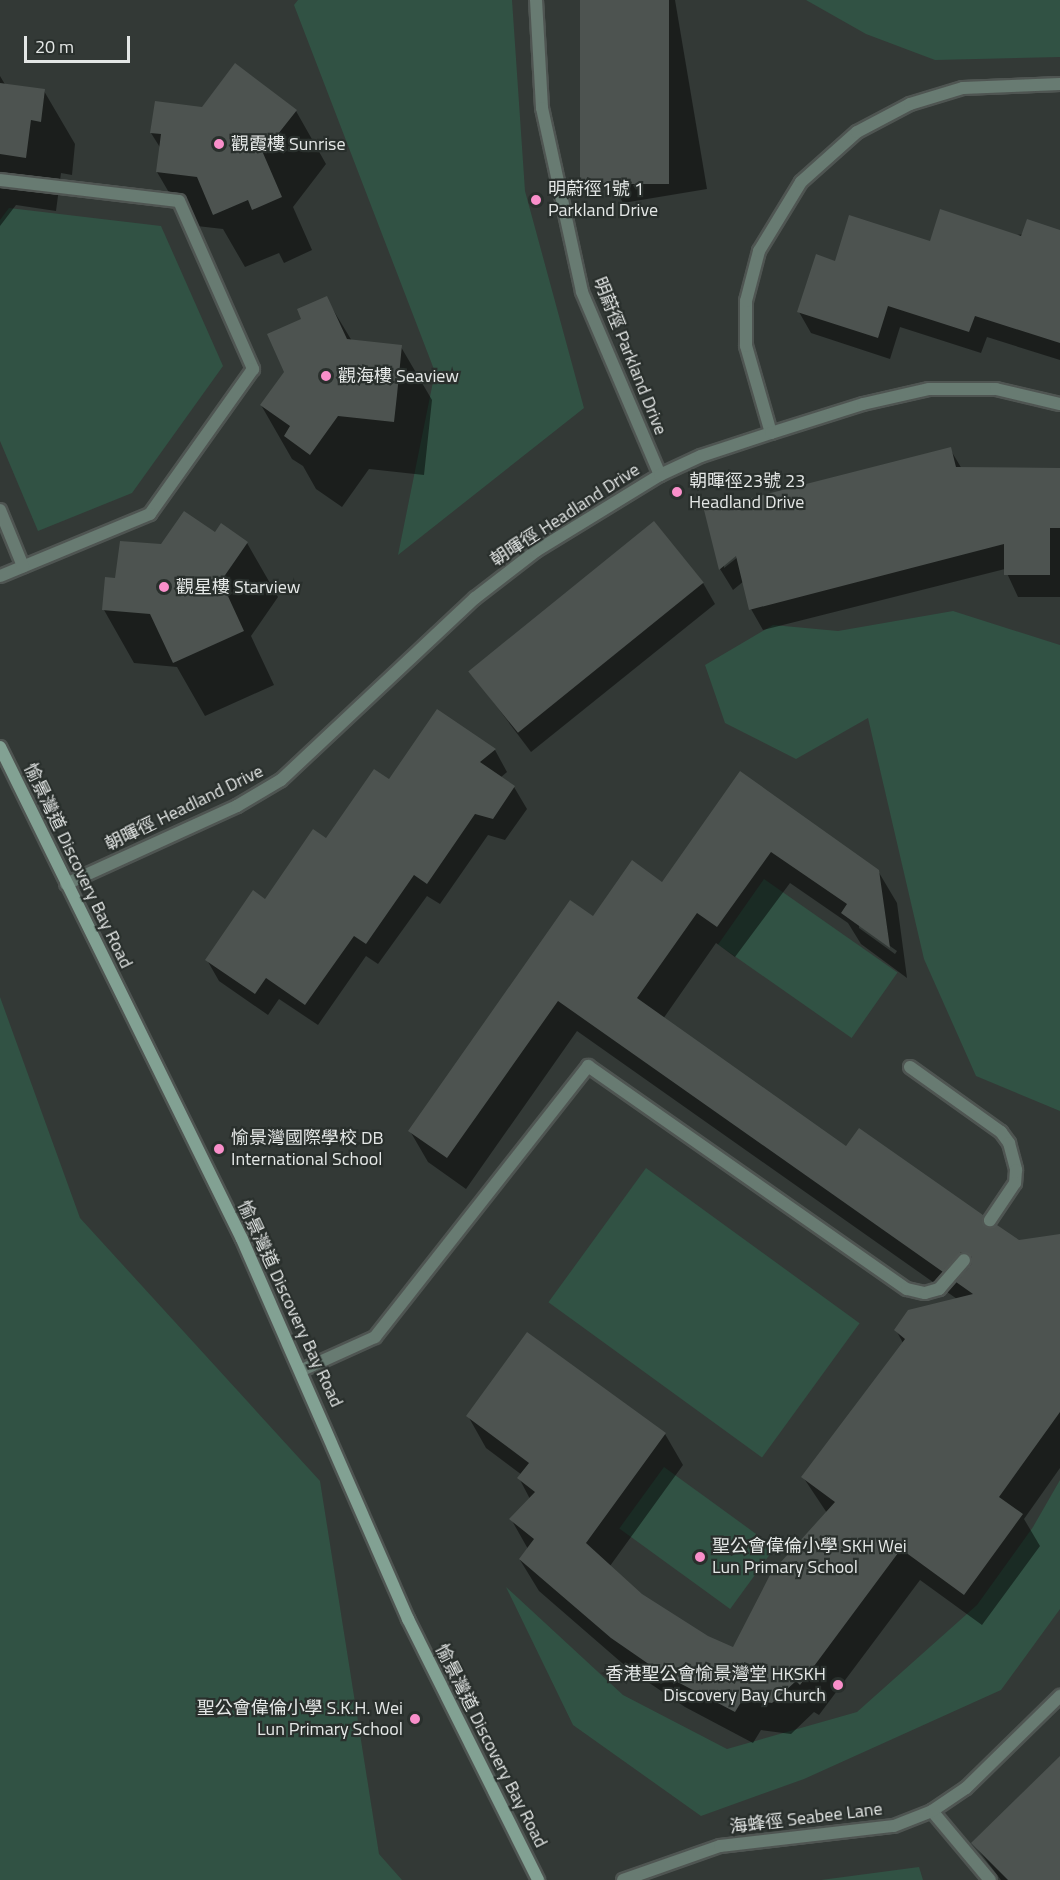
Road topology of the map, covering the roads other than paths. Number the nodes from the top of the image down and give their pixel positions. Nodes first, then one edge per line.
1 (536, 0) edge
2 (1060, 84) edge
3 (0, 180) edge
4 (1060, 404) edge
5 (771, 433) junction
6 (660, 475) junction
7 (0, 510) edge
8 (23, 566) junction
9 (0, 576) edge
10 (0, 747) edge
11 (66, 884) junction
12 (910, 1066) dead end
13 (990, 1220) dead end
14 (964, 1260) dead end
15 (302, 1370) junction
16 (1060, 1696) edge
17 (932, 1811) junction
18 (538, 1880) edge
19 (623, 1880) edge
20 (990, 1880) edge

1 - 6 street, 明蔚徑 Parkland Drive
2 - 5 street
3 - 8 street
4 - 5 street, 朝暉徑 Headland Drive
5 - 6 street, 朝暉徑 Headland Drive
6 - 11 street, 朝暉徑 Headland Drive
7 - 8 street
8 - 9 street
10 - 11 street, 愉景灣道 Discovery Bay Road
11 - 15 street, 愉景灣道 Discovery Bay Road
12 - 13 street
14 - 15 street
15 - 18 street, 愉景灣道 Discovery Bay Road
16 - 17 street, 海蜂徑 Seabee Lane
17 - 19 street, 海蜂徑 Seabee Lane
17 - 20 street

